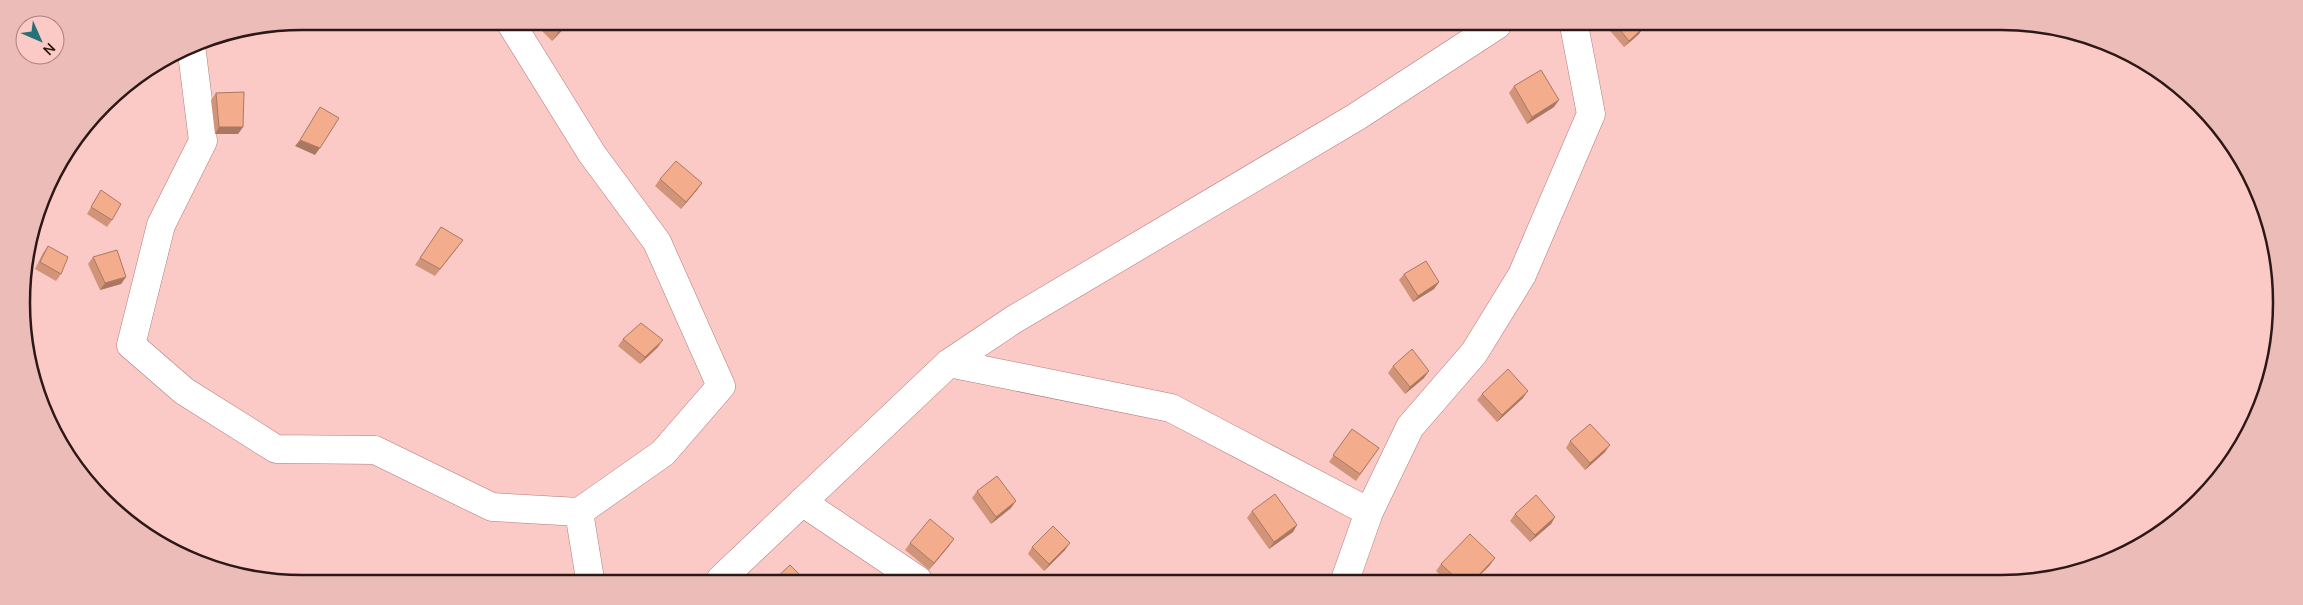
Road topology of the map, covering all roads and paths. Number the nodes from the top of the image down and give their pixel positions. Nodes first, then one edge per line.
1 (515, 30) edge
2 (1489, 30) edge
3 (1575, 30) edge
4 (192, 54) edge
5 (949, 363) junction
6 (802, 502) junction
7 (579, 512) junction
8 (1370, 512) junction
9 (589, 575) edge
10 (725, 575) edge
11 (911, 575) edge
12 (1347, 575) edge

1 - 7 street
2 - 5 street
3 - 8 street
4 - 7 street
5 - 6 street
5 - 8 street
6 - 10 street
6 - 11 street
7 - 9 street
8 - 12 street

